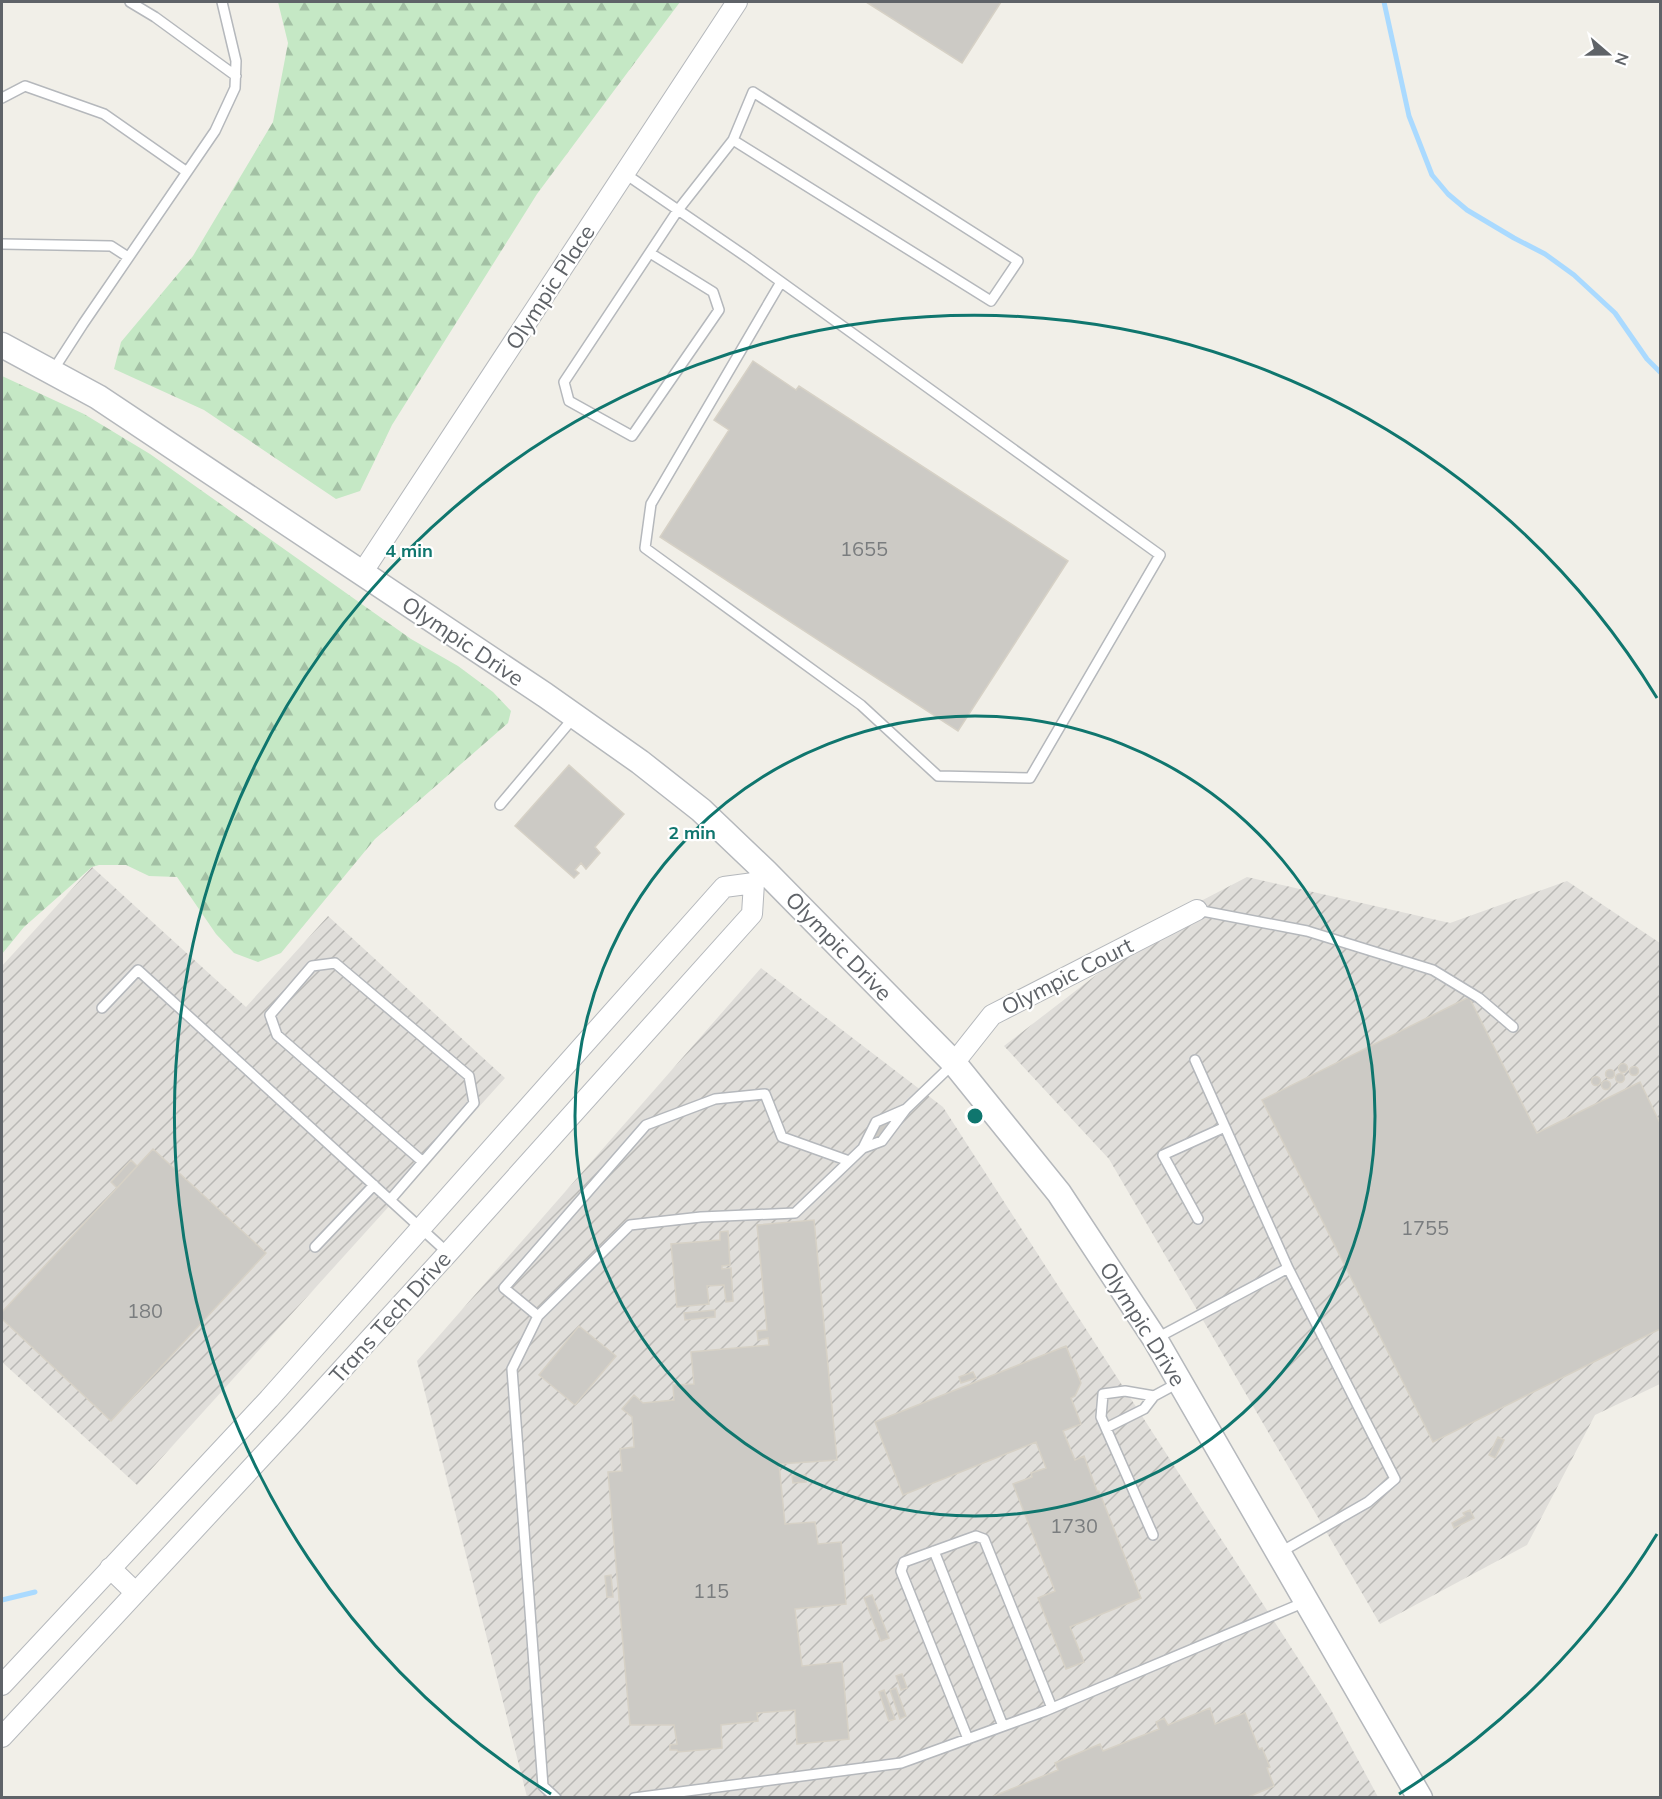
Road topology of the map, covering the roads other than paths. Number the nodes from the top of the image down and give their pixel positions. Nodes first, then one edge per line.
1 (130, 2) edge
2 (222, 2) edge
3 (737, 2) edge
4 (236, 76) junction
5 (2, 98) edge
6 (733, 140) junction
7 (187, 172) junction
8 (624, 173) junction
9 (678, 210) junction
10 (2, 244) edge
11 (650, 253) junction
12 (128, 257) junction
13 (781, 282) junction
14 (2, 345) edge
15 (52, 372) junction
16 (362, 573) junction
17 (575, 716) junction
18 (500, 805) dead end
19 (760, 877) junction
20 (1197, 910) joint
21 (102, 1008) dead end
22 (1513, 1027) dead end
23 (1195, 1060) dead end
24 (954, 1063) junction
25 (906, 1109) junction
26 (1225, 1127) junction
27 (863, 1148) junction
28 (849, 1161) junction
29 (423, 1162) junction
30 (374, 1185) junction
31 (390, 1200) junction
32 (1198, 1219) dead end
33 (422, 1229) junction
34 (315, 1247) dead end
35 (448, 1253) junction
36 (1288, 1268) junction
37 (538, 1316) junction
38 (1155, 1339) junction
39 (1180, 1382) junction
40 (1155, 1396) junction
41 (269, 1399) junction
42 (294, 1422) junction
43 (1106, 1428) junction
44 (1153, 1535) dead end
45 (934, 1551) junction
46 (1279, 1553) junction
47 (110, 1568) junction
48 (135, 1592) junction
49 (1307, 1601) junction
50 (2, 1685) edge
51 (1053, 1708) junction
52 (1004, 1726) junction
53 (2, 1737) edge
54 (968, 1739) junction
55 (556, 1797) edge
56 (634, 1797) edge
57 (1420, 1797) edge

1 - 4 lane
2 - 4 lane
3 - 8 street, Olympic Place
4 - 7 lane
5 - 7 lane
6 - 6 lane
6 - 9 lane
7 - 12 lane
8 - 9 lane
8 - 16 street, Olympic Place
9 - 11 lane
9 - 13 lane
10 - 12 lane
11 - 11 lane
12 - 15 lane
13 - 13 lane
14 - 15 street, Olympic Drive
15 - 16 street, Olympic Drive
16 - 17 street, Olympic Drive
17 - 18 lane
17 - 19 street, Olympic Drive
19 - 24 street, Olympic Drive
19 - 33 street, Trans Tech Drive
19 - 35 street, Trans Tech Drive
20 - 22 lane
20 - 24 street, Olympic Court
21 - 30 lane
23 - 26 lane
24 - 25 lane
24 - 38 street, Olympic Drive
25 - 27 lane
25 - 27 lane
26 - 32 lane
26 - 36 lane
27 - 28 lane
28 - 37 lane
28 - 37 lane
29 - 29 lane
29 - 31 lane
30 - 31 lane
30 - 34 lane
31 - 33 lane
33 - 35 lane
33 - 41 street, Trans Tech Drive
35 - 42 street, Trans Tech Drive
36 - 38 lane
36 - 46 lane
37 - 55 lane
38 - 39 street, Olympic Drive
39 - 40 lane
39 - 46 street, Olympic Drive
40 - 43 lane
40 - 43 lane
41 - 42 street
41 - 47 street, Trans Tech Drive
42 - 48 street, Trans Tech Drive
43 - 44 lane
45 - 51 lane
45 - 52 lane
45 - 54 lane
46 - 49 street, Olympic Drive
47 - 48 street
47 - 50 street, Trans Tech Drive
48 - 53 street, Trans Tech Drive
49 - 51 lane
49 - 57 street, Olympic Drive
51 - 52 lane
52 - 54 lane
54 - 56 lane

